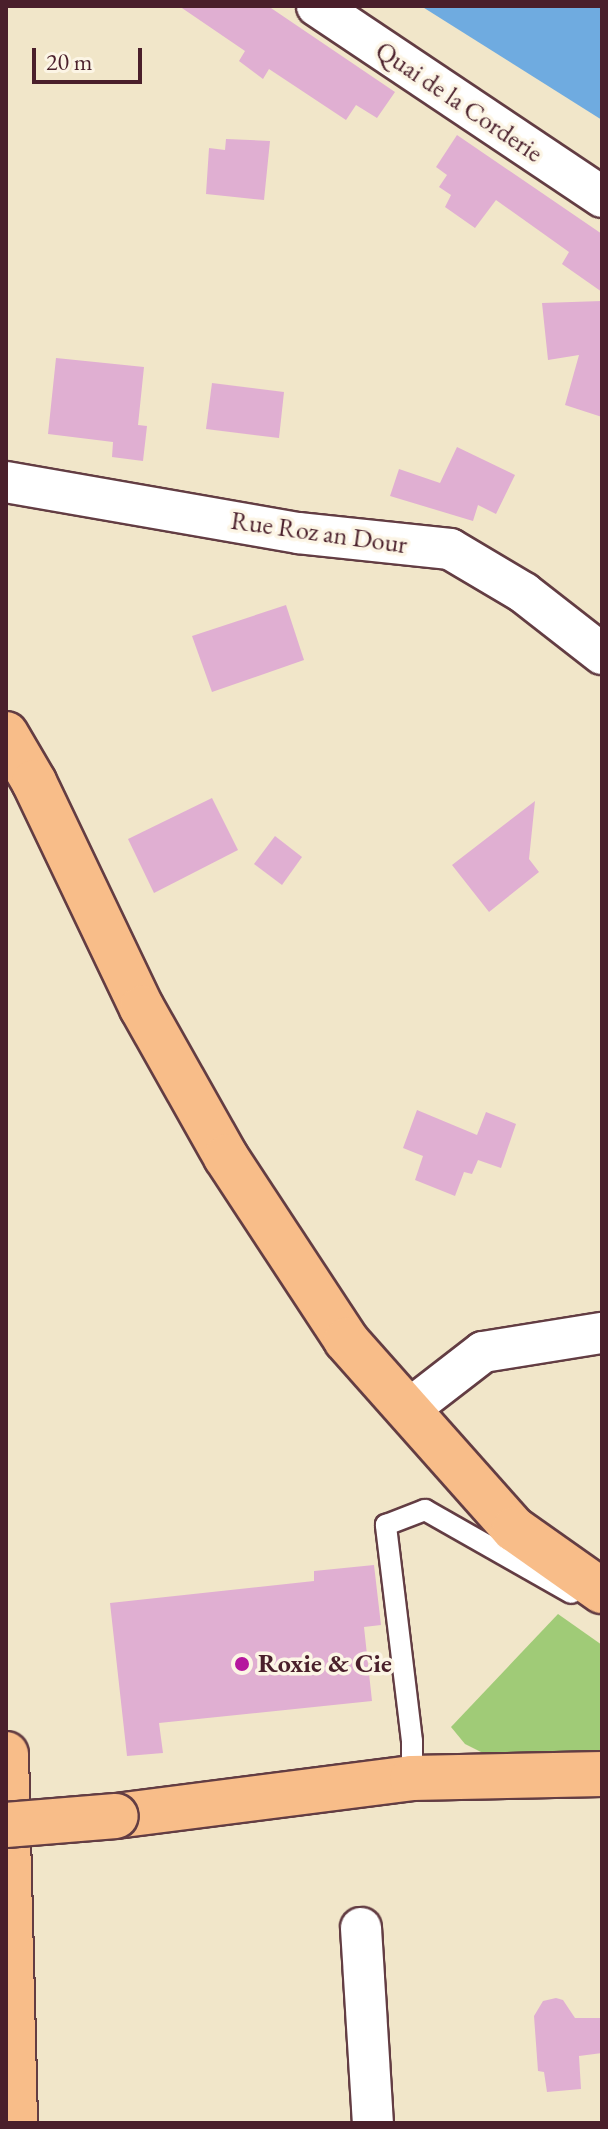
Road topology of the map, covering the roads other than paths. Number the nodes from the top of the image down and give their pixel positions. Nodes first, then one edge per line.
1 (317, 6) edge
2 (602, 197) edge
3 (6, 482) edge
4 (602, 654) edge
5 (6, 734) edge
6 (602, 1333) edge
7 (408, 1410) junction
8 (602, 1591) edge
9 (602, 1611) edge
10 (6, 1754) edge
11 (602, 1774) edge
12 (412, 1778) junction
13 (6, 1825) edge
14 (361, 1928) dead end
15 (15, 2123) edge
16 (373, 2123) edge

1 - 2 street, Quai de la Corderie
3 - 4 street, Rue Roz an Dour
5 - 7 main road
6 - 7 street
7 - 8 main road
9 - 12 lane
10 - 15 main road
11 - 12 main road
12 - 13 main road, bridge
14 - 16 street

